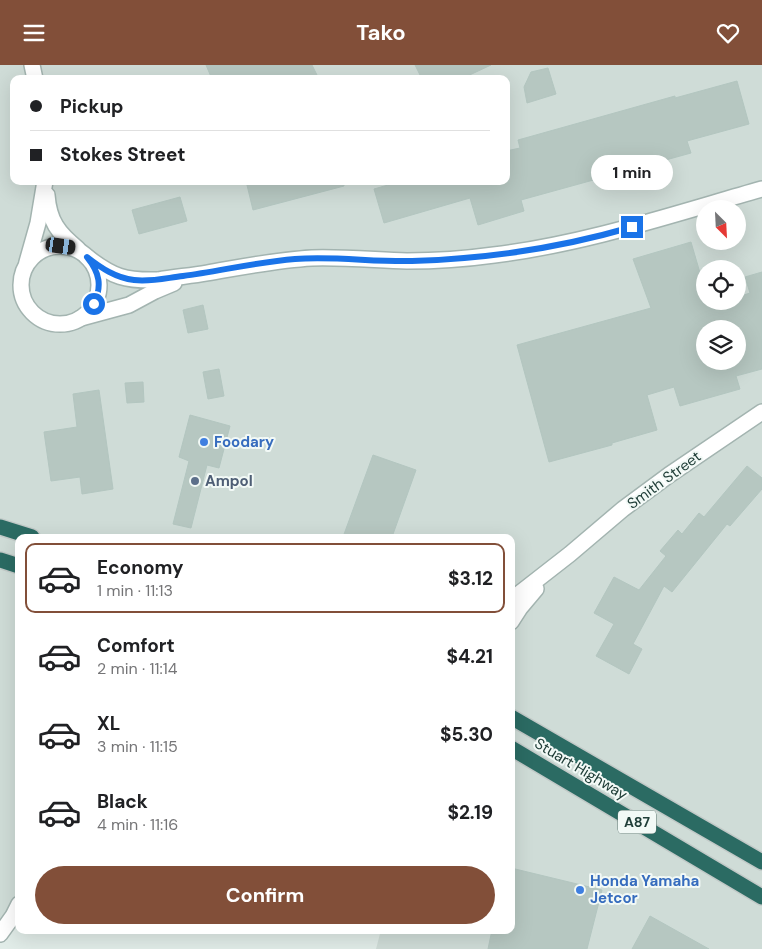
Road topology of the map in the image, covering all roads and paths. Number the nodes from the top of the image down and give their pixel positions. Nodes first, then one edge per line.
1 (45, 185) edge
2 (46, 185) edge
3 (762, 189) edge
4 (84, 254) junction
5 (24, 271) junction
6 (206, 273) junction
7 (81, 318) junction
8 (762, 412) edge
9 (0, 527) edge
10 (22, 534) edge
11 (570, 554) junction
12 (0, 560) edge
13 (15, 565) edge
14 (515, 597) edge
15 (515, 616) edge
16 (515, 719) edge
17 (515, 750) edge
18 (762, 862) edge
19 (762, 897) edge
20 (15, 912) edge
21 (0, 934) edge

1 - 5 street
2 - 4 street
3 - 6 street
4 - 5 street
4 - 6 street
4 - 7 street
5 - 7 street
6 - 7 street
8 - 11 street, Smith Street
9 - 10 highway
11 - 14 street, Smith Street
11 - 15 street, Smith Street
12 - 13 highway
16 - 18 highway, Stuart Highway / A87
17 - 19 highway, Stuart Highway / A87
20 - 21 street

